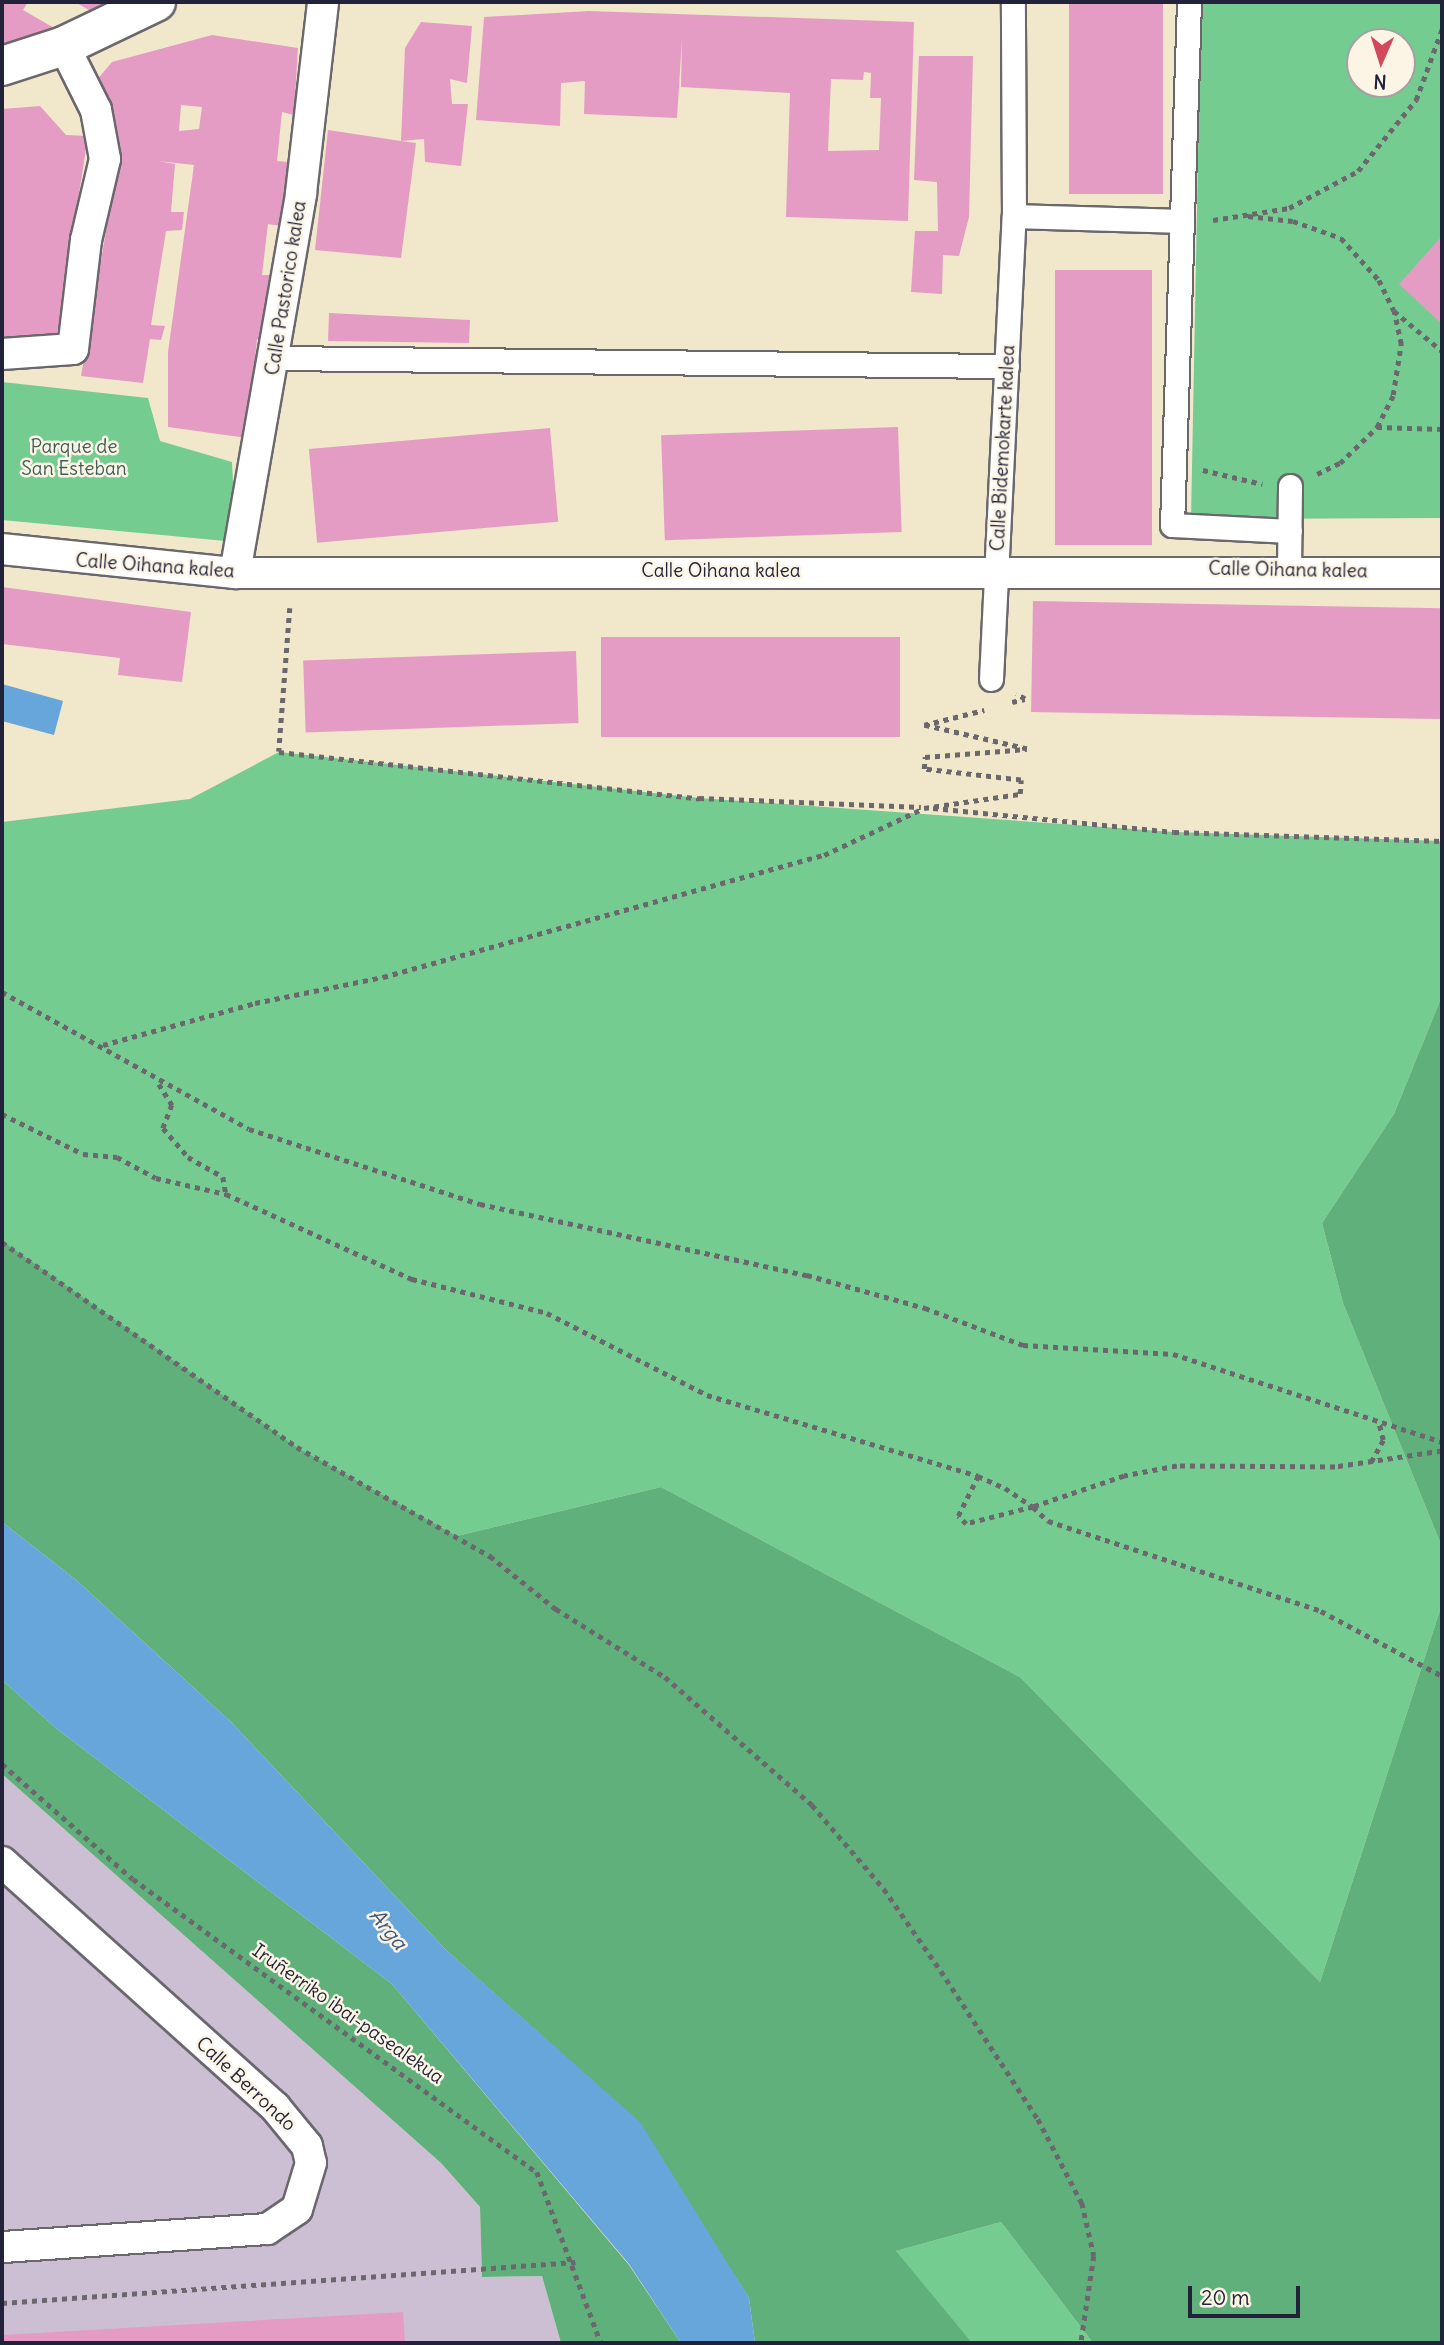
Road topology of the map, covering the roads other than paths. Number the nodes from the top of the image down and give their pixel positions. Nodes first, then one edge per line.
1 (156, 2) edge
2 (323, 2) edge
3 (1013, 2) edge
4 (1189, 2) edge
5 (64, 46) junction
6 (2, 66) edge
7 (1014, 216) junction
8 (1181, 221) junction
9 (2, 354) edge
10 (275, 358) junction
11 (1007, 366) junction
12 (1290, 486) road end
13 (1290, 531) junction
14 (2, 550) edge
15 (998, 569) junction
16 (1289, 569) junction
17 (235, 573) junction
18 (1442, 573) edge
19 (991, 679) road end
20 (2, 1862) edge
21 (2, 2247) edge

1 - 5 main road
2 - 10 street, Calle Pastorico kalea
3 - 7 street, Calle Bidemokarte kalea
4 - 8 street
5 - 6 main road
5 - 9 street
7 - 8 street
7 - 11 street, Calle Bidemokarte kalea
8 - 13 street
10 - 11 street
10 - 17 street, Calle Pastorico kalea
11 - 15 street, Calle Bidemokarte kalea
12 - 13 street
13 - 16 street
14 - 17 street, Calle Oihana kalea
15 - 16 street, Calle Oihana kalea
15 - 17 street, Calle Oihana kalea
15 - 19 street, Calle Bidemokarte kalea
16 - 18 street, Calle Oihana kalea
20 - 21 street, Calle Berrondo

